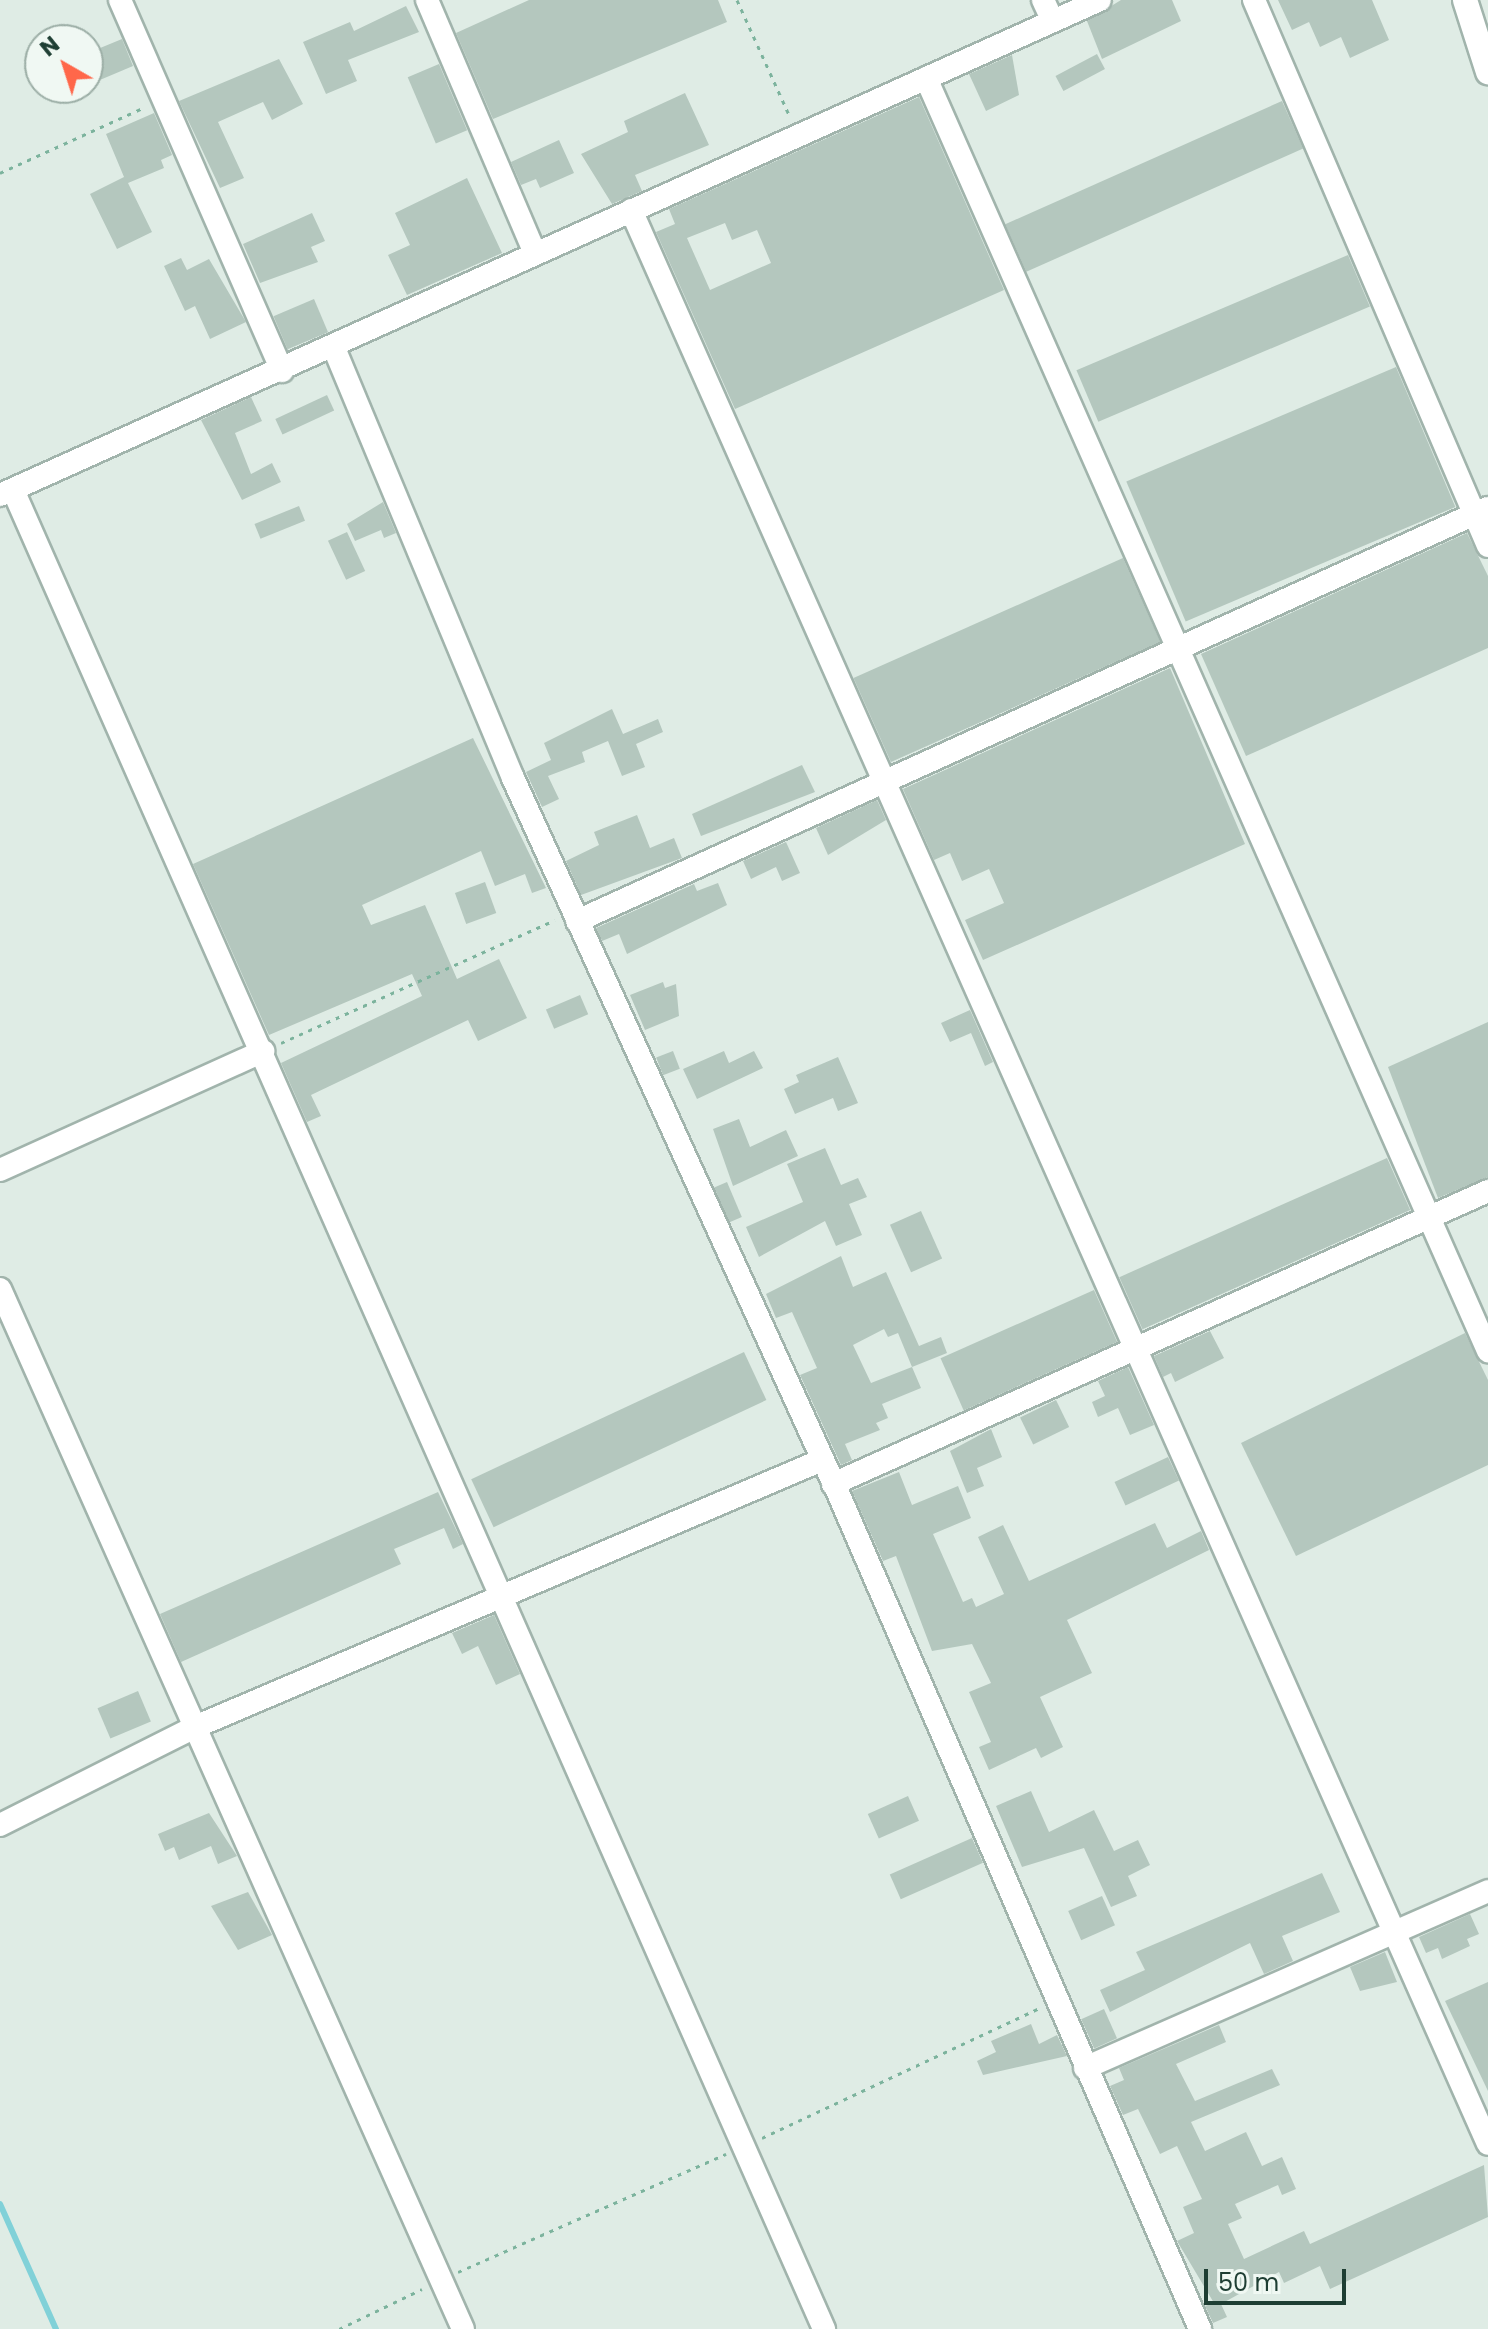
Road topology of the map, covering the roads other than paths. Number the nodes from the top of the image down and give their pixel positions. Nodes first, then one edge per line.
1 (120, 0) edge
2 (427, 0) edge
3 (1043, 0) edge
4 (1100, 0) edge
5 (1254, 0) edge
6 (1465, 0) edge
7 (1053, 21) junction
8 (1488, 72) edge
9 (926, 78) junction
10 (631, 210) junction
11 (535, 253) junction
12 (334, 348) junction
13 (282, 371) junction
14 (6, 493) edge
15 (1481, 511) edge
16 (1488, 546) edge
17 (1180, 651) junction
18 (882, 785) junction
19 (575, 917) junction
20 (263, 1051) junction
21 (0, 1170) edge
22 (1488, 1191) edge
23 (1427, 1217) junction
24 (0, 1289) edge
25 (1132, 1348) junction
26 (1488, 1351) edge
27 (822, 1460) junction
28 (833, 1484) junction
29 (501, 1593) junction
30 (195, 1727) junction
31 (0, 1825) edge
32 (1488, 1891) edge
33 (1395, 1933) junction
34 (1085, 2068) junction
35 (1488, 2144) edge
36 (463, 2329) edge
37 (824, 2329) edge
38 (1200, 2329) edge

1 - 13 street
2 - 11 street
3 - 7 street
4 - 7 street
5 - 15 street
6 - 8 main road
7 - 9 street
9 - 10 street
9 - 17 street
10 - 11 street
10 - 18 street
11 - 12 street
12 - 13 street
12 - 19 street
13 - 14 street
14 - 20 street
15 - 16 street
15 - 17 street
17 - 18 street
17 - 23 street
18 - 19 street
18 - 25 street
19 - 27 street
20 - 21 street
20 - 29 street
22 - 23 street
23 - 25 street
23 - 26 street
24 - 30 street
25 - 28 street
25 - 33 street
27 - 28 street
27 - 29 street
28 - 34 street
29 - 30 street
29 - 37 street
30 - 31 street
30 - 36 street
32 - 33 street
33 - 34 street
33 - 35 street
34 - 38 street

